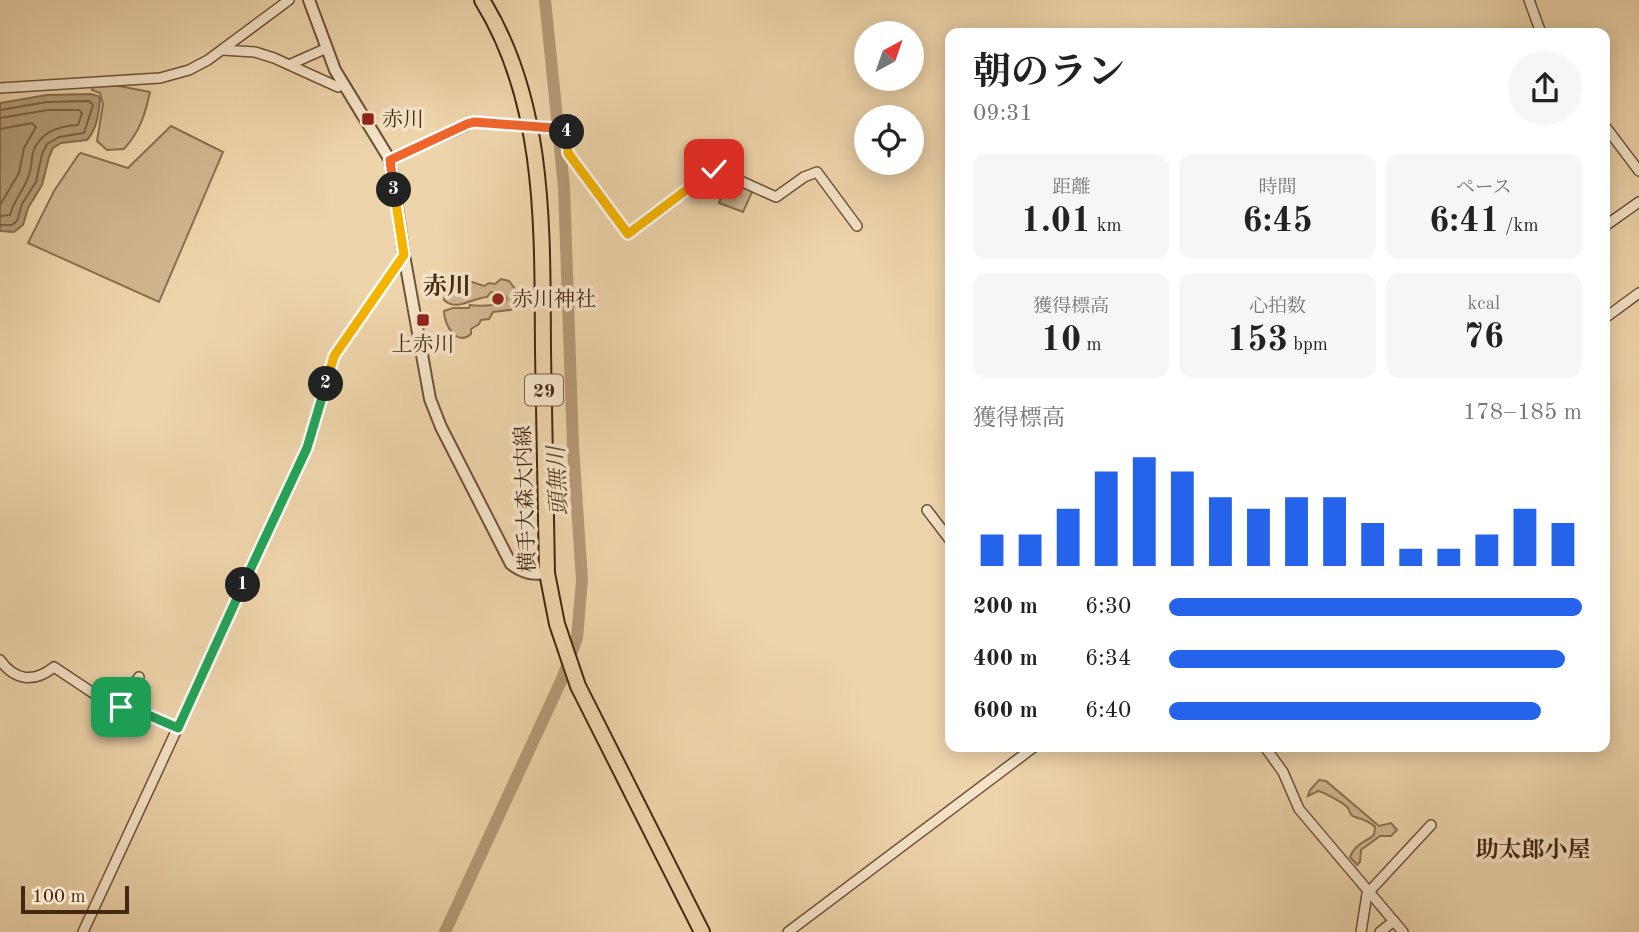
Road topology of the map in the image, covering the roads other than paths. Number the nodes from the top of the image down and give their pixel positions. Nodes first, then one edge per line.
1 (289, 0) edge
2 (309, 0) edge
3 (482, 0) edge
4 (1529, 0) edge
5 (1539, 28) edge
6 (327, 48) junction
7 (222, 50) junction
8 (291, 64) junction
9 (342, 84) junction
10 (0, 89) edge
11 (531, 128) junction
12 (1610, 133) edge
13 (731, 156) dead end
14 (390, 160) junction
15 (714, 169) junction
16 (1639, 171) edge
17 (1639, 202) edge
18 (1610, 222) edge
19 (857, 226) dead end
20 (404, 255) junction
21 (1639, 293) edge
22 (1610, 314) edge
23 (927, 510) dead end
24 (945, 533) edge
25 (547, 573) junction
26 (0, 660) edge
27 (139, 677) dead end
28 (121, 707) junction
29 (178, 728) junction
30 (1027, 752) edge
31 (1269, 752) edge
32 (1431, 825) dead end
33 (1370, 891) junction
34 (1394, 921) junction
35 (83, 932) edge
36 (702, 932) edge
37 (788, 932) edge
38 (1361, 932) edge
39 (1380, 932) edge
40 (1403, 932) edge

1 - 7 street
2 - 6 street
3 - 11 main road, 横手大森大内線 / 29
4 - 5 street
6 - 8 street
6 - 9 street
7 - 8 street
7 - 10 street
8 - 9 street
9 - 14 street
11 - 14 street
11 - 15 street
11 - 25 main road, 横手大森大内線 / 29
12 - 16 street
13 - 15 street
14 - 20 street
15 - 19 street
17 - 18 street
20 - 25 street
20 - 29 street
21 - 22 street
23 - 24 street
25 - 36 main road, 横手大森大内線 / 29
26 - 28 street
27 - 28 street
28 - 29 street
29 - 35 street
30 - 37 street
31 - 33 street
32 - 33 street
33 - 34 street
33 - 38 street
34 - 39 street
34 - 40 street

